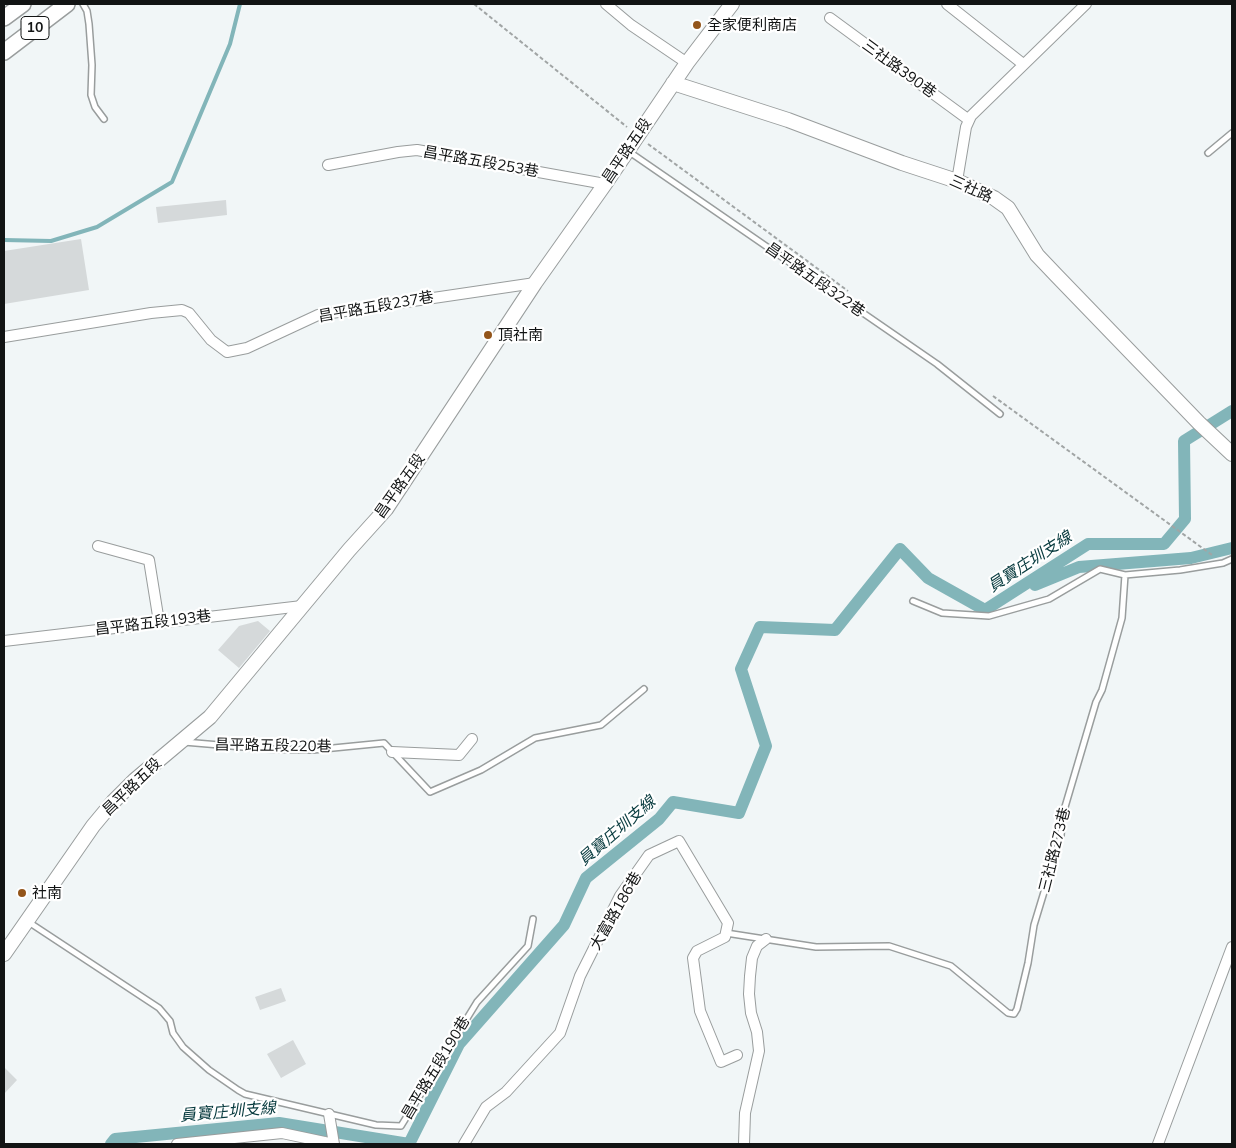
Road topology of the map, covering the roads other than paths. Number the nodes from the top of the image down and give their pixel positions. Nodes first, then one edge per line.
1 (23, 4) edge
2 (67, 4) edge
3 (82, 4) edge
4 (607, 4) edge
5 (732, 4) edge
6 (948, 4) edge
7 (1086, 4) edge
8 (4, 18) edge
9 (830, 18) dead end
10 (4, 52) edge
11 (687, 63) junction
12 (1023, 64) junction
13 (673, 83) junction
14 (104, 119) dead end
15 (969, 120) junction
16 (1232, 133) edge
17 (628, 151) junction
18 (1208, 153) dead end
19 (328, 165) dead end
20 (957, 181) junction
21 (605, 184) junction
22 (534, 283) junction
23 (4, 337) edge
24 (1000, 414) dead end
25 (1232, 454) edge
26 (98, 546) dead end
27 (1232, 559) edge
28 (1125, 575) junction
29 (913, 601) dead end
30 (302, 606) junction
31 (159, 622) junction
32 (4, 641) edge
33 (644, 689) dead end
34 (472, 739) dead end
35 (181, 742) junction
36 (392, 752) junction
37 (532, 919) dead end
38 (27, 921) junction
39 (726, 933) junction
40 (766, 939) junction
41 (1232, 947) edge
42 (4, 954) edge
43 (737, 1055) dead end
44 (329, 1114) junction
45 (177, 1144) edge
46 (334, 1144) edge
47 (464, 1144) edge
48 (744, 1144) edge
49 (1158, 1144) edge

1 - 8 main road, 10
2 - 10 main road, 10
3 - 14 lane
4 - 11 street
5 - 11 street, 昌平路五段
6 - 12 street
7 - 12 street
9 - 15 street, 三社路390巷
11 - 13 street, 昌平路五段
12 - 15 street
13 - 17 street, 昌平路五段
13 - 20 street, 三社路
15 - 20 street
16 - 18 lane
17 - 21 street, 昌平路五段
17 - 24 lane, 昌平路五段322巷
19 - 21 street, 昌平路五段253巷
20 - 25 street, 三社路
21 - 22 street, 昌平路五段
22 - 23 street, 昌平路五段237巷
22 - 30 street, 昌平路五段
26 - 31 street
27 - 28 lane
28 - 29 lane
28 - 40 lane, 三社路273巷
30 - 31 street, 昌平路五段193巷
30 - 35 street, 昌平路五段
31 - 32 street, 昌平路五段193巷
33 - 36 lane, 昌平路五段220巷
34 - 36 street, 昌平路五段220巷
35 - 36 lane, 昌平路五段220巷
35 - 38 street, 昌平路五段
37 - 44 lane, 昌平路五段190巷
38 - 42 street, 昌平路五段
38 - 44 lane, 昌平路五段190巷
39 - 40 lane
39 - 43 street
39 - 47 street, 大富路186巷
40 - 48 street
41 - 49 street
44 - 46 street
45 - 46 street

